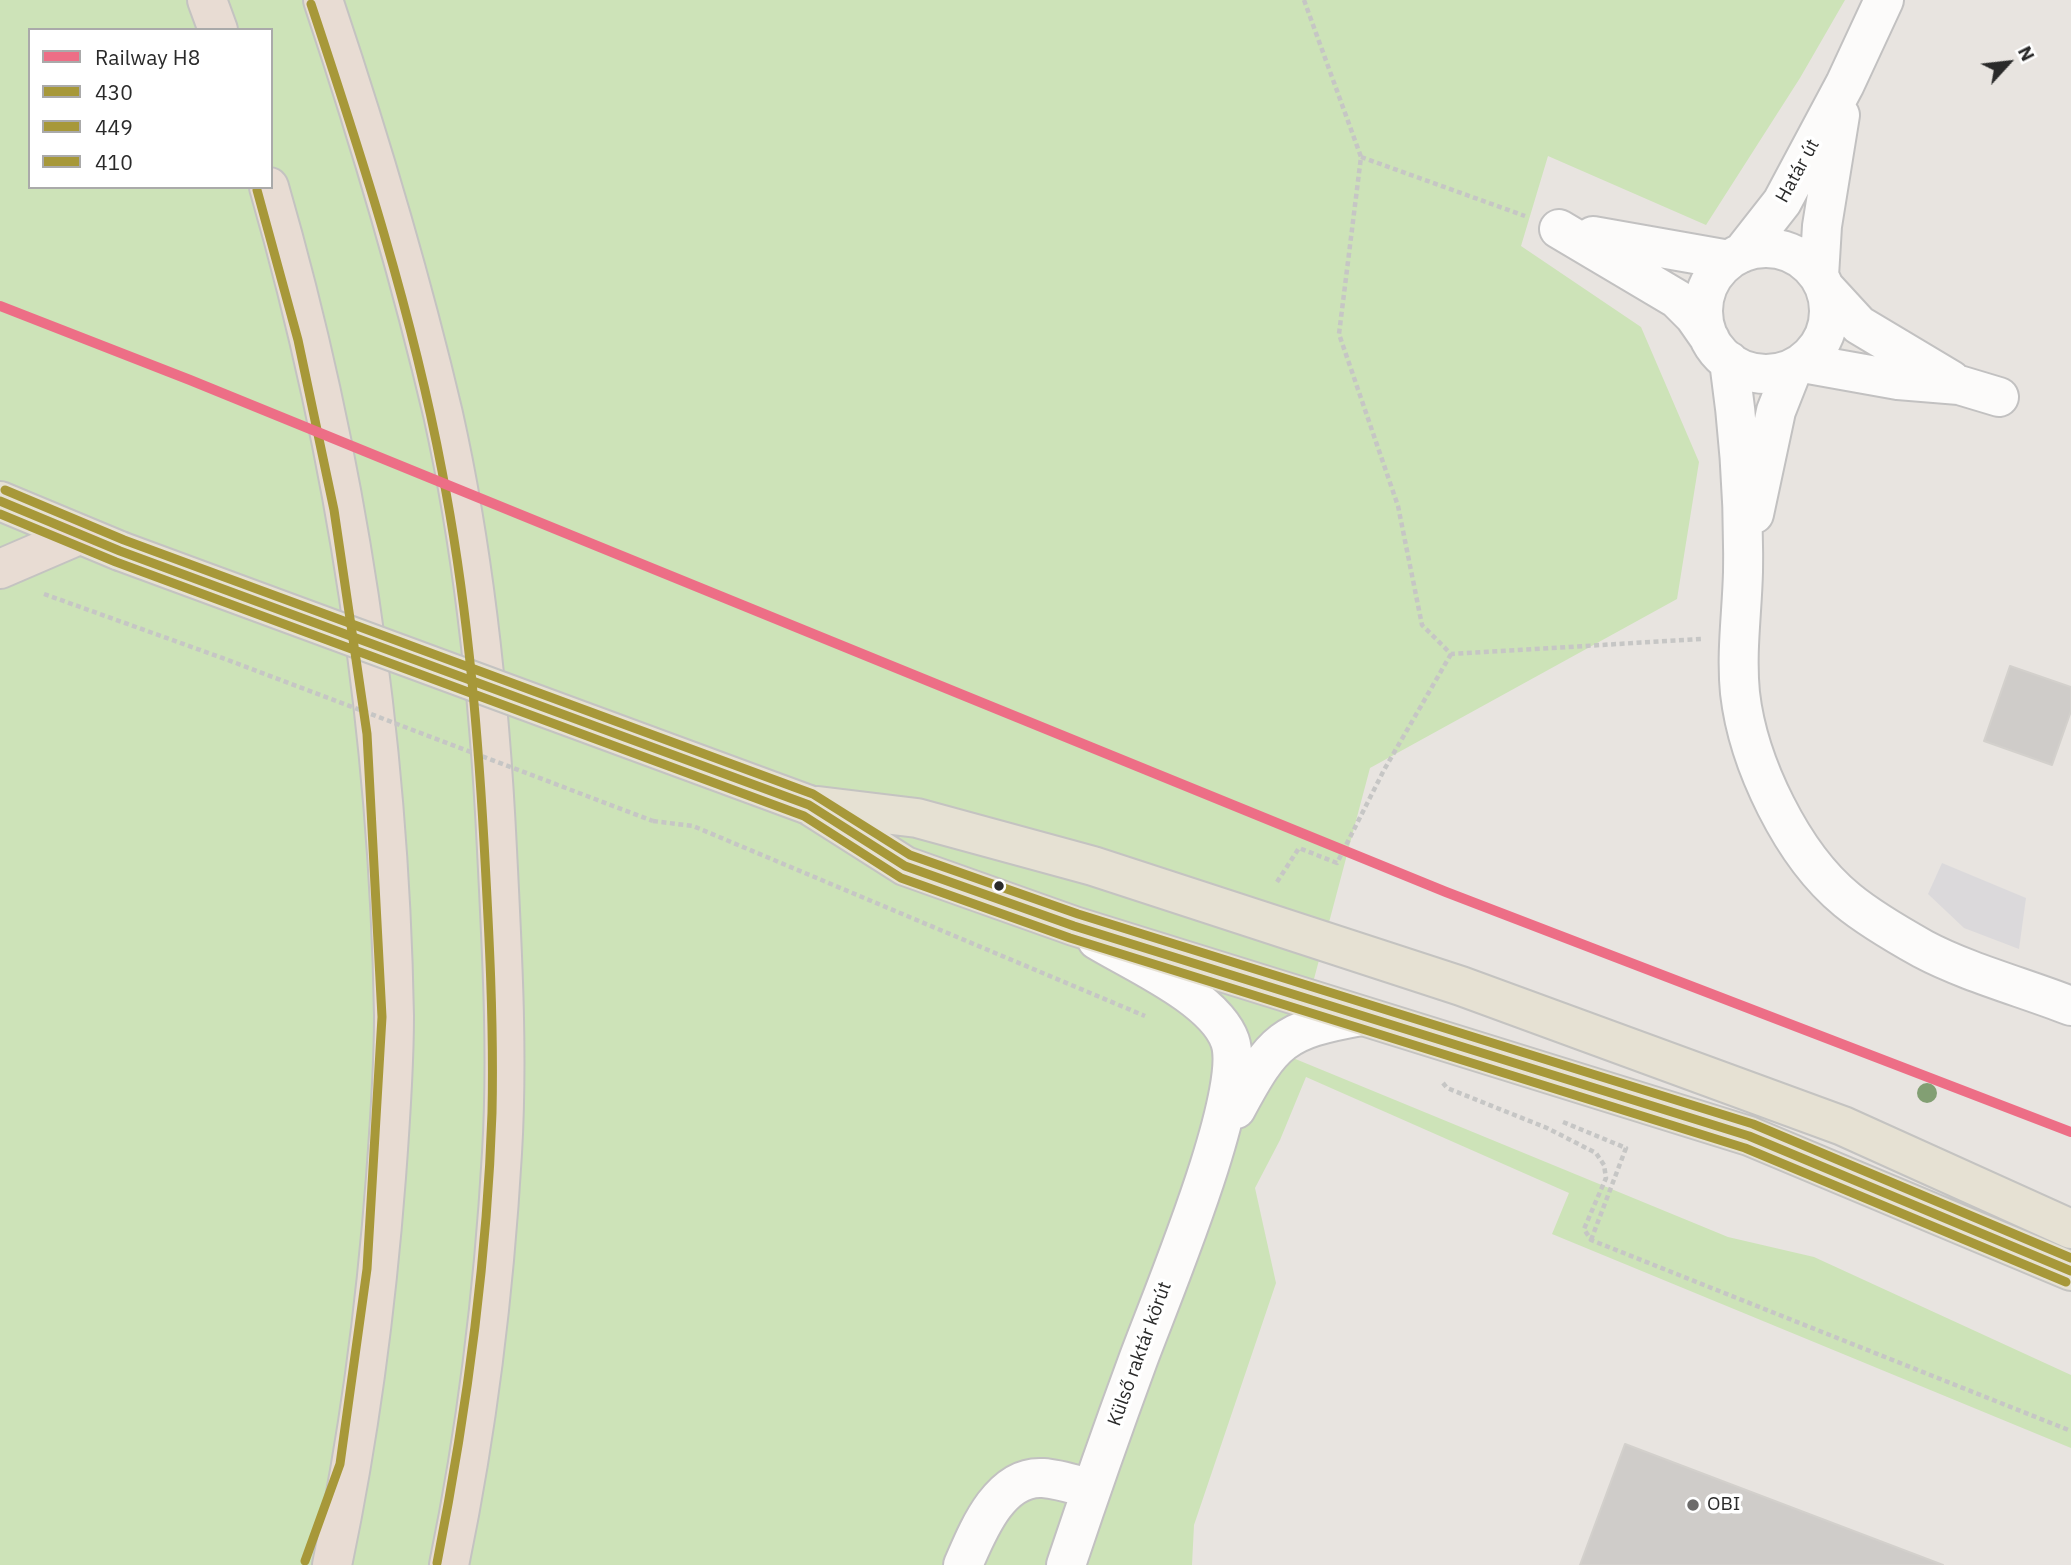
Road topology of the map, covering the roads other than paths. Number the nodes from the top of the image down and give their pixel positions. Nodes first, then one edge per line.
1 (207, 0) edge
2 (323, 0) edge
3 (1884, 0) edge
4 (217, 28) edge
5 (1845, 83) junction
6 (270, 189) edge
7 (1735, 257) junction
8 (1822, 282) junction
9 (1719, 350) junction
10 (1798, 365) junction
11 (1959, 385) junction
12 (1999, 397) dead end
13 (0, 501) edge
14 (79, 536) junction
15 (0, 569) edge
16 (1743, 571) junction
17 (809, 805) junction
18 (1074, 926) junction
19 (2071, 1006) edge
20 (1361, 1016) junction
21 (1217, 1145) junction
22 (1995, 1194) junction
23 (2071, 1219) edge
24 (2071, 1229) edge
25 (2071, 1271) edge
26 (352, 1467) junction
27 (1091, 1489) junction
28 (317, 1565) edge
29 (331, 1565) edge
30 (449, 1565) edge
31 (963, 1565) edge
32 (1066, 1565) edge

1 - 4 highway
2 - 30 highway
3 - 5 street, Határ út
5 - 7 street, Határ út
5 - 8 street, Határ út
6 - 26 highway
7 - 8 street
7 - 9 street
7 - 9 street
8 - 10 street
8 - 11 street
9 - 10 street
9 - 16 street
10 - 11 street
10 - 16 street
11 - 12 street
13 - 14 main road
14 - 15 highway
14 - 17 main road, bridge
16 - 19 street
17 - 18 main road
17 - 22 main road
18 - 20 main road
18 - 21 street, Külső raktár körút
20 - 21 street, Külső raktár körút
20 - 25 main road
21 - 27 street, Külső raktár körút
22 - 23 street
22 - 24 main road
26 - 28 highway
26 - 29 highway
27 - 31 street
27 - 32 street, Külső raktár körút

